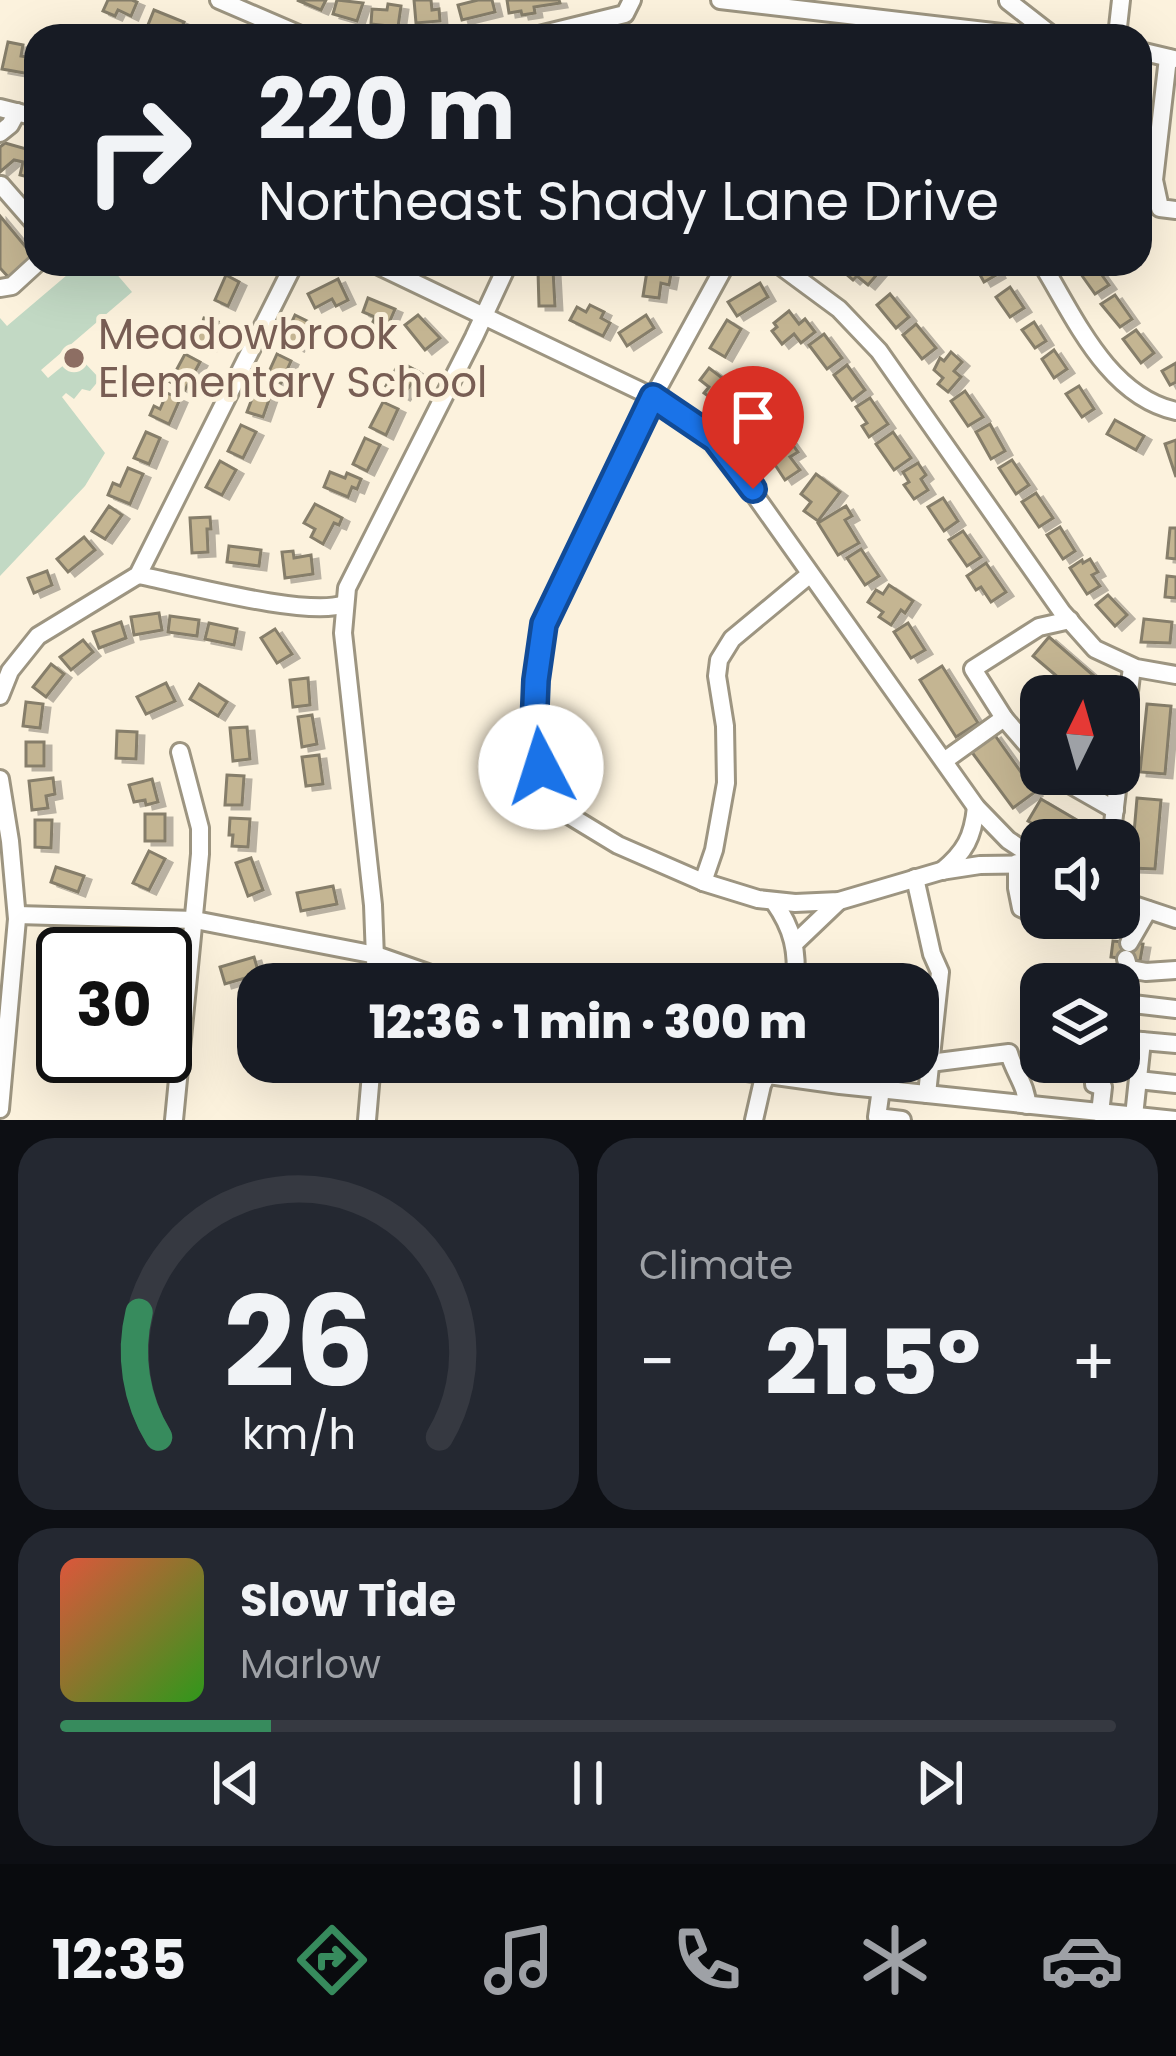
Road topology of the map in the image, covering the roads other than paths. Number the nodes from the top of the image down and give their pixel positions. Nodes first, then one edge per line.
1 (219, 0) edge
2 (720, 0) edge
3 (1008, 1) edge
4 (629, 7) edge
5 (842, 15) junction
6 (275, 24) edge
7 (574, 24) edge
8 (837, 24) edge
9 (914, 24) edge
10 (1038, 24) edge
11 (1173, 54) edge
12 (9, 110) edge
13 (0, 133) edge
14 (1176, 139) edge
15 (1157, 153) junction
16 (1, 185) edge
17 (1176, 210) edge
18 (24, 211) edge
19 (288, 276) edge
20 (399, 276) edge
21 (502, 276) edge
22 (719, 276) edge
23 (794, 276) edge
24 (1049, 276) edge
25 (483, 317) junction
26 (653, 397) junction
27 (1176, 412) edge
28 (138, 574) junction
29 (809, 574) junction
30 (344, 604) junction
31 (1070, 620) junction
32 (1132, 667) junction
33 (1176, 674) edge
34 (0, 696) edge
35 (1004, 718) junction
36 (1020, 736) edge
37 (181, 752) dead end
38 (944, 761) junction
39 (0, 779) edge
40 (1089, 795) edge
41 (976, 807) junction
42 (1115, 810) junction
43 (1114, 819) edge
44 (1020, 848) edge
45 (1017, 863) joint
46 (941, 871) junction
47 (915, 878) junction
48 (703, 882) junction
49 (1020, 900) edge
50 (839, 901) junction
51 (774, 902) junction
52 (1140, 907) edge
53 (1148, 910) junction
54 (17, 915) junction
55 (1176, 919) edge
56 (196, 920) junction
57 (795, 943) junction
58 (376, 955) junction
59 (376, 963) edge
60 (399, 963) edge
61 (795, 963) edge
62 (936, 963) edge
63 (1176, 970) edge
64 (1140, 1005) edge
65 (1176, 1009) edge
66 (1142, 1041) joint
67 (1176, 1044) edge
68 (939, 1063) edge
69 (370, 1083) edge
70 (765, 1083) edge
71 (847, 1083) edge
72 (928, 1083) edge
73 (1094, 1083) edge
74 (1176, 1084) edge
75 (1137, 1085) junction
76 (1103, 1087) junction
77 (881, 1089) junction
78 (927, 1094) junction
79 (951, 1097) junction
80 (1027, 1105) junction
81 (0, 1109) edge
82 (1089, 1115) edge
83 (1134, 1116) junction
84 (876, 1119) edge
85 (174, 1120) edge
86 (367, 1120) edge
87 (754, 1120) edge
88 (902, 1120) edge
89 (948, 1120) edge
90 (1176, 1120) edge

1 - 6 street
2 - 5 street
3 - 10 street
4 - 7 street
5 - 8 street
5 - 9 street
11 - 15 street
12 - 13 street
14 - 15 street
15 - 17 street
16 - 18 street
19 - 28 street
20 - 25 street
21 - 25 street
22 - 26 street
23 - 31 street
24 - 27 street
25 - 26 street
25 - 30 street
26 - 29 street
26 - 48 street
28 - 30 street
28 - 34 street
29 - 38 street
29 - 48 street
30 - 58 street
31 - 32 street
31 - 35 street
32 - 33 street
32 - 42 street
35 - 36 street
35 - 38 street
37 - 56 street
38 - 41 street
39 - 54 street
40 - 42 street
41 - 44 street
41 - 46 street
42 - 43 street
45 - 46 street
45 - 49 street
46 - 47 street
47 - 50 street
47 - 62 street
48 - 51 street
50 - 51 street
50 - 57 street
51 - 57 street
52 - 53 street
53 - 55 street
53 - 63 street
54 - 56 street
54 - 81 street
56 - 58 street
56 - 85 street
57 - 61 street
58 - 59 street
58 - 60 street
64 - 65 street
66 - 67 street
66 - 75 street
68 - 80 street
69 - 86 street
70 - 87 street
71 - 77 street
72 - 78 street
73 - 76 street
74 - 75 street
75 - 76 street
75 - 83 street
76 - 82 street
77 - 78 street
77 - 84 street
78 - 79 street
79 - 80 street
79 - 89 street
80 - 82 street
82 - 83 street
83 - 90 street
84 - 88 street

